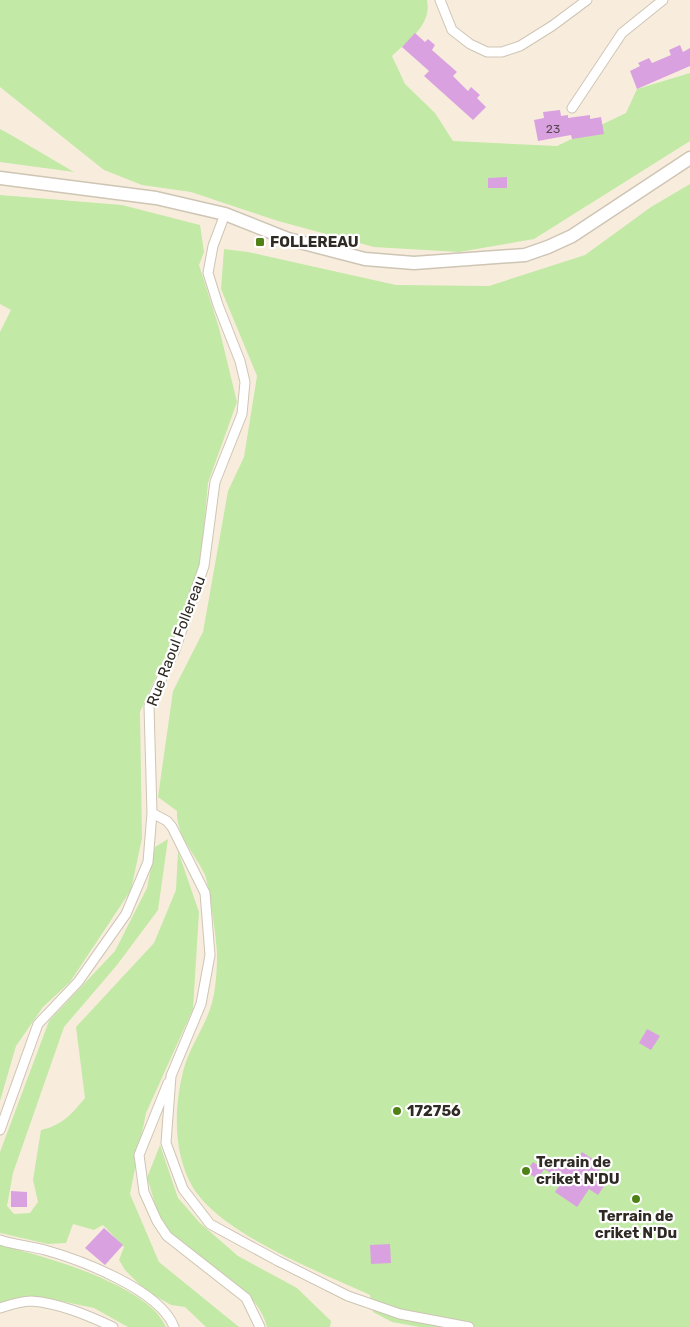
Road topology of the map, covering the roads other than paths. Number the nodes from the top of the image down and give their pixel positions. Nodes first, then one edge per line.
1 (440, 0) edge
2 (587, 0) edge
3 (663, 0) edge
4 (572, 108) dead end
5 (690, 158) edge
6 (0, 178) edge
7 (225, 214) junction
8 (152, 813) junction
9 (171, 1076) junction
10 (0, 1130) edge
11 (0, 1240) edge
12 (0, 1308) edge
13 (112, 1327) edge
14 (174, 1327) edge
15 (260, 1327) edge
16 (469, 1327) edge

1 - 2 street
3 - 4 street
5 - 7 main road
6 - 7 main road
7 - 8 street, Rue Raoul Follereau
8 - 9 street
8 - 10 street, Rue Raoul Follereau
9 - 15 street
9 - 16 street
11 - 14 street
12 - 13 street

